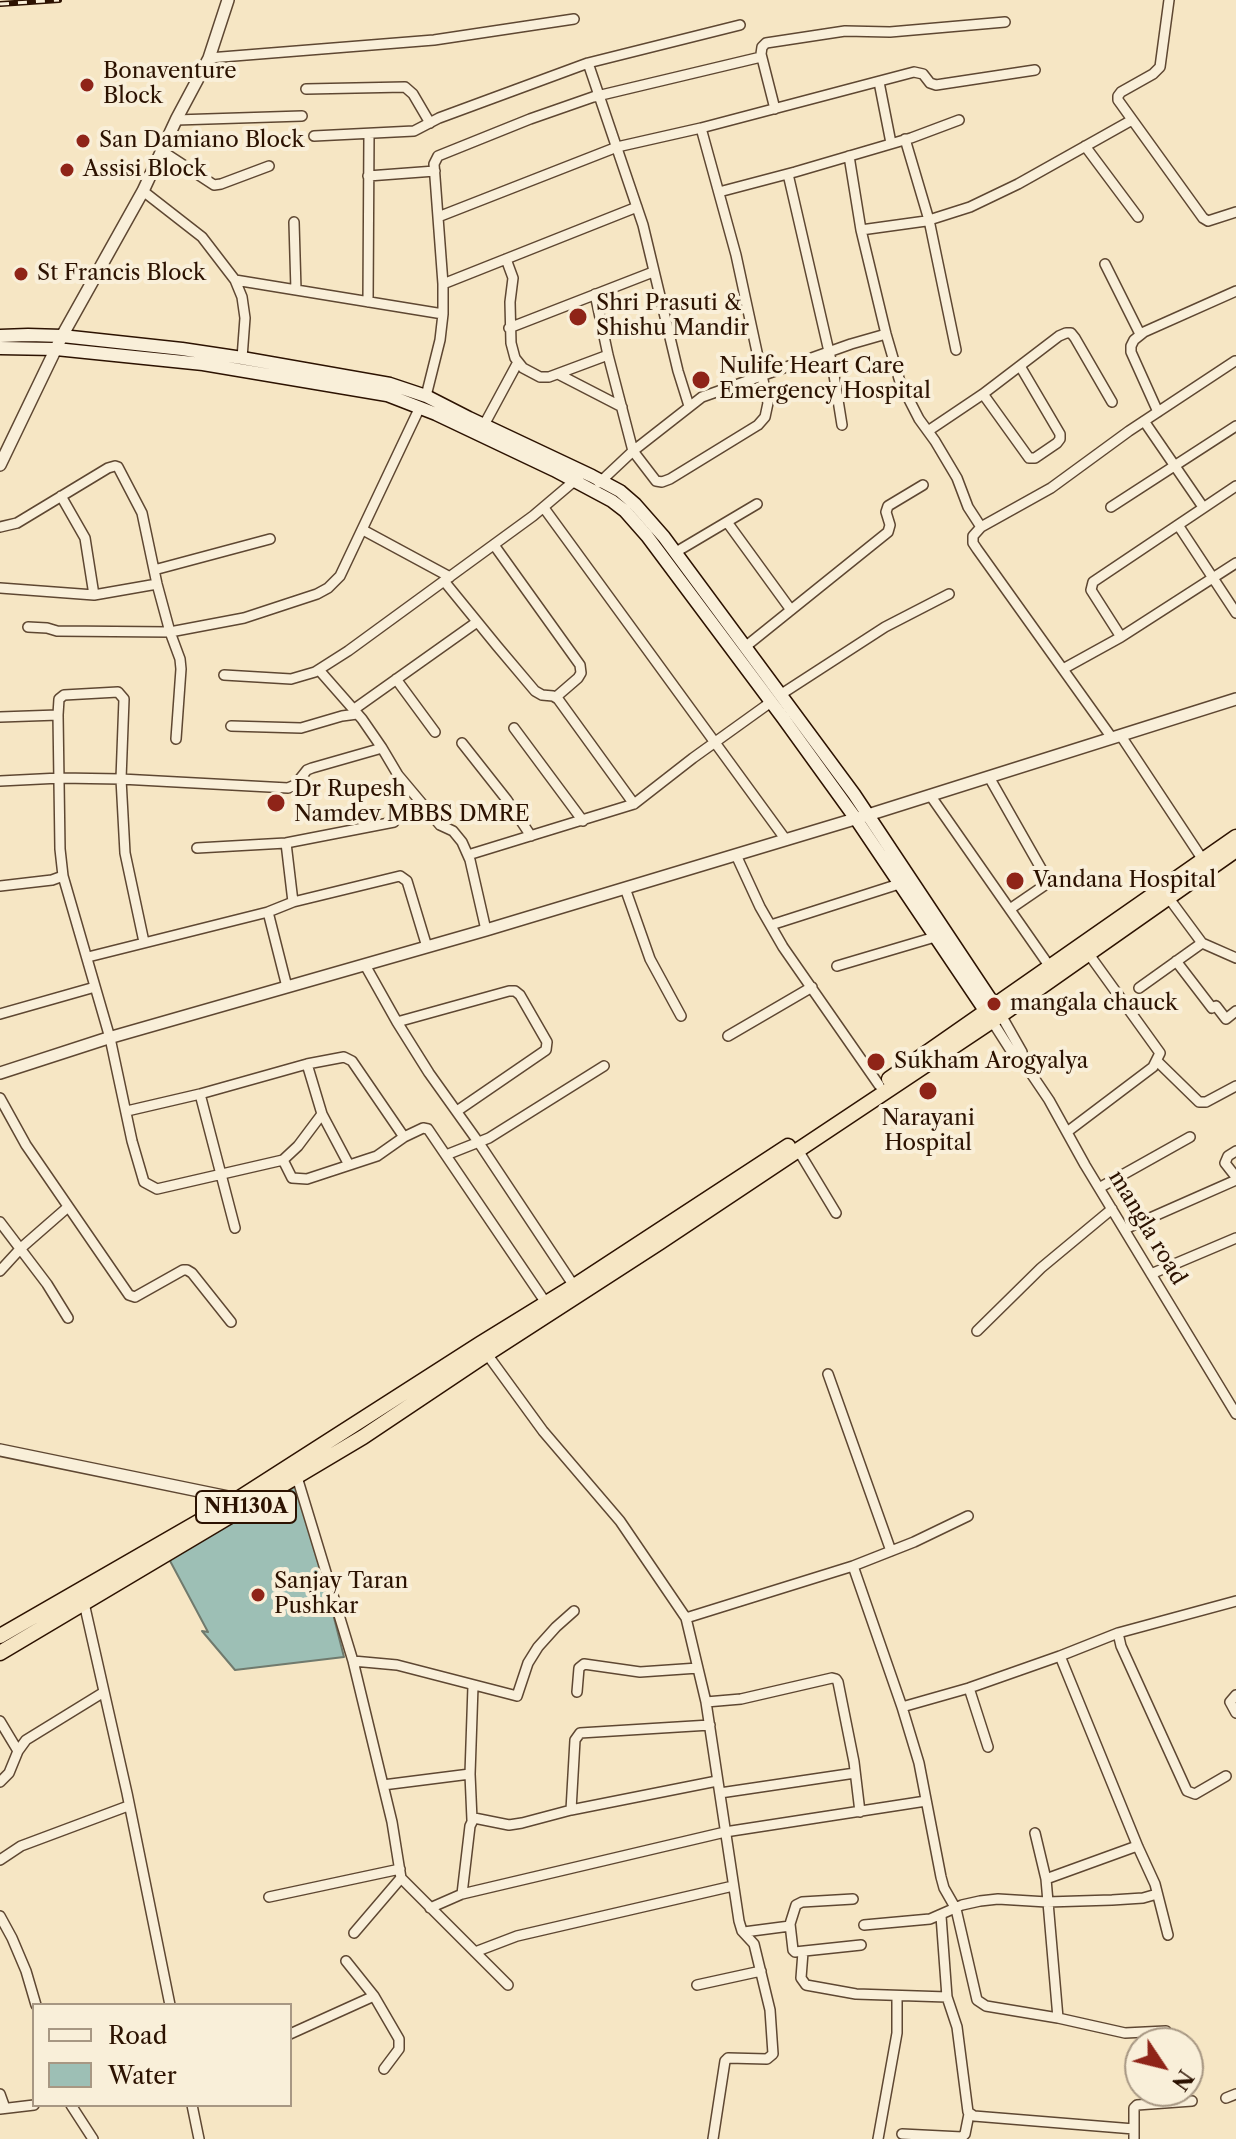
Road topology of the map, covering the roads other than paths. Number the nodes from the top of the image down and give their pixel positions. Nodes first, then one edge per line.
1 (228, 0) edge
2 (1169, 0) edge
3 (574, 19) dead end
4 (1005, 22) dead end
5 (740, 25) dead end
6 (761, 57) junction
7 (209, 58) junction
8 (588, 63) junction
9 (1035, 70) dead end
10 (879, 82) junction
11 (306, 89) dead end
12 (598, 96) junction
13 (775, 109) junction
14 (302, 116) dead end
15 (176, 120) junction
16 (959, 120) dead end
17 (1132, 120) junction
18 (430, 123) junction
19 (701, 128) junction
20 (369, 134) junction
21 (314, 136) dead end
22 (905, 139) junction
23 (891, 143) junction
24 (1085, 146) junction
25 (617, 147) junction
26 (162, 151) junction
27 (849, 156) junction
28 (269, 166) dead end
29 (435, 171) junction
30 (788, 174) junction
31 (368, 176) junction
32 (143, 191) junction
33 (719, 192) junction
34 (637, 207) junction
35 (1236, 212) edge
36 (438, 217) junction
37 (1138, 217) dead end
38 (929, 220) junction
39 (294, 222) dead end
40 (861, 230) junction
41 (506, 259) junction
42 (1105, 264) dead end
43 (653, 272) junction
44 (235, 280) junction
45 (443, 284) junction
46 (296, 290) junction
47 (1236, 291) edge
48 (595, 294) junction
49 (368, 302) junction
50 (443, 314) junction
51 (509, 328) junction
52 (886, 334) junction
53 (1140, 334) junction
54 (0, 336) edge
55 (59, 343) junction
56 (0, 348) edge
57 (956, 350) dead end
58 (829, 352) junction
59 (608, 355) junction
60 (242, 358) junction
61 (1235, 361) edge
62 (518, 362) junction
63 (1020, 366) junction
64 (558, 374) junction
65 (762, 376) junction
66 (983, 394) junction
67 (423, 401) junction
68 (1112, 402) dead end
69 (689, 406) junction
70 (622, 407) junction
71 (1158, 412) junction
72 (1144, 421) junction
73 (484, 425) junction
74 (842, 425) dead end
75 (1236, 426) edge
76 (928, 431) junction
77 (633, 451) junction
78 (0, 465) edge
79 (1174, 466) junction
80 (580, 476) junction
81 (597, 485) junction
82 (923, 485) dead end
83 (1236, 486) edge
84 (61, 496) junction
85 (757, 504) dead end
86 (1111, 507) dead end
87 (1203, 507) junction
88 (544, 508) junction
89 (727, 522) junction
90 (1178, 525) junction
91 (0, 527) edge
92 (981, 527) junction
93 (363, 530) junction
94 (270, 539) dead end
95 (494, 545) junction
96 (676, 552) junction
97 (1236, 563) edge
98 (154, 570) junction
99 (1214, 577) junction
100 (447, 579) junction
101 (157, 584) junction
102 (0, 588) edge
103 (949, 594) dead end
104 (94, 595) junction
105 (791, 610) junction
106 (1236, 613) edge
107 (477, 622) junction
108 (28, 627) dead end
109 (170, 632) junction
110 (1121, 637) junction
111 (745, 647) junction
112 (1063, 669) junction
113 (319, 670) junction
114 (224, 675) dead end
115 (396, 679) junction
116 (556, 697) junction
117 (776, 698) junction
118 (1236, 699) edge
119 (355, 712) junction
120 (58, 715) junction
121 (0, 717) edge
122 (231, 726) dead end
123 (514, 728) dead end
124 (435, 732) dead end
125 (1116, 737) junction
126 (176, 739) dead end
127 (462, 743) dead end
128 (714, 743) junction
129 (382, 748) junction
130 (989, 777) junction
131 (60, 778) junction
132 (121, 779) junction
133 (0, 781) edge
134 (930, 795) junction
135 (634, 804) junction
136 (862, 817) junction
137 (583, 821) junction
138 (394, 822) dead end
139 (531, 836) junction
140 (1236, 837) edge
141 (786, 840) junction
142 (286, 843) junction
143 (197, 848) dead end
144 (1236, 850) edge
145 (468, 855) junction
146 (736, 855) junction
147 (1203, 860) junction
148 (63, 876) junction
149 (899, 884) junction
150 (0, 886) edge
151 (625, 888) junction
152 (1171, 890) junction
153 (293, 902) junction
154 (1010, 909) junction
155 (268, 912) junction
156 (771, 925) junction
157 (486, 930) junction
158 (935, 937) junction
159 (144, 942) junction
160 (1202, 943) junction
161 (427, 947) junction
162 (1088, 953) junction
163 (88, 957) junction
164 (1236, 958) edge
165 (1176, 961) junction
166 (365, 965) junction
167 (837, 966) dead end
168 (1050, 967) junction
169 (95, 987) junction
170 (287, 987) junction
171 (812, 987) junction
172 (1139, 988) dead end
173 (1236, 1011) edge
174 (993, 1013) junction
175 (0, 1014) edge
176 (681, 1016) dead end
177 (397, 1022) junction
178 (728, 1036) dead end
179 (110, 1038) junction
180 (1157, 1061) junction
181 (307, 1064) junction
182 (604, 1066) dead end
183 (0, 1073) edge
184 (879, 1085) junction
185 (1236, 1086) edge
186 (200, 1094) junction
187 (0, 1098) edge
188 (127, 1111) junction
189 (457, 1111) junction
190 (322, 1114) junction
191 (1067, 1132) junction
192 (404, 1137) junction
193 (1190, 1137) dead end
194 (479, 1143) junction
195 (798, 1150) junction
196 (1236, 1151) edge
197 (446, 1155) junction
198 (283, 1160) junction
199 (349, 1165) junction
200 (221, 1174) junction
201 (1236, 1179) edge
202 (1099, 1188) junction
203 (730, 1190) junction
204 (68, 1207) junction
205 (1112, 1209) junction
206 (836, 1213) dead end
207 (0, 1222) edge
208 (235, 1228) dead end
209 (1125, 1229) junction
210 (1236, 1238) edge
211 (21, 1248) junction
212 (0, 1271) edge
213 (1151, 1274) junction
214 (574, 1286) junction
215 (546, 1303) junction
216 (68, 1318) dead end
217 (231, 1322) dead end
218 (977, 1331) dead end
219 (484, 1349) junction
220 (828, 1374) dead end
221 (1236, 1414) edge
222 (0, 1450) edge
223 (297, 1477) junction
224 (238, 1499) junction
225 (968, 1516) dead end
226 (891, 1551) junction
227 (853, 1566) junction
228 (1236, 1601) edge
229 (84, 1603) junction
230 (574, 1611) dead end
231 (686, 1618) junction
232 (1118, 1633) junction
233 (0, 1636) edge
234 (0, 1653) edge
235 (1060, 1656) junction
236 (353, 1661) junction
237 (698, 1668) junction
238 (473, 1686) junction
239 (969, 1688) junction
240 (104, 1692) junction
241 (577, 1692) dead end
242 (1236, 1695) edge
243 (706, 1702) junction
244 (902, 1707) junction
245 (1236, 1713) edge
246 (0, 1721) edge
247 (710, 1725) junction
248 (988, 1747) dead end
249 (18, 1751) junction
250 (855, 1773) junction
251 (470, 1774) junction
252 (1226, 1776) dead end
253 (717, 1781) junction
254 (0, 1782) edge
255 (383, 1785) junction
256 (720, 1793) junction
257 (926, 1801) junction
258 (128, 1806) junction
259 (571, 1810) junction
260 (860, 1812) junction
261 (472, 1820) junction
262 (725, 1832) junction
263 (1035, 1833) dead end
264 (1137, 1846) junction
265 (0, 1860) edge
266 (400, 1873) junction
267 (1046, 1879) junction
268 (733, 1886) junction
269 (462, 1894) junction
270 (1157, 1894) junction
271 (269, 1897) dead end
272 (853, 1899) dead end
273 (1047, 1902) junction
274 (430, 1908) junction
275 (955, 1908) junction
276 (0, 1916) edge
277 (941, 1916) junction
278 (864, 1925) dead end
279 (790, 1926) junction
280 (744, 1932) junction
281 (354, 1933) dead end
282 (1168, 1935) dead end
283 (861, 1945) dead end
284 (475, 1952) junction
285 (803, 1952) junction
286 (346, 1961) dead end
287 (761, 1971) junction
288 (508, 1985) dead end
289 (697, 1985) dead end
290 (374, 1996) junction
291 (897, 1997) junction
292 (947, 1997) junction
293 (35, 2003) edge
294 (170, 2003) edge
295 (1058, 2018) junction
296 (292, 2033) edge
297 (1124, 2033) edge
298 (384, 2069) dead end
299 (0, 2094) edge
300 (32, 2105) edge
301 (72, 2107) edge
302 (192, 2107) edge
303 (1135, 2107) edge
304 (2, 2109) edge
305 (969, 2114) junction
306 (902, 2134) dead end
307 (1134, 2134) edge
308 (93, 2139) edge
309 (199, 2139) edge
310 (713, 2139) edge
311 (878, 2139) edge

1 - 7 street
2 - 17 street
3 - 7 street
4 - 6 street
5 - 8 street
6 - 12 street
6 - 13 street
7 - 15 street
8 - 12 street
8 - 18 street
9 - 10 street
10 - 13 street
10 - 23 street
11 - 18 street
12 - 25 street
12 - 29 street
13 - 19 street
14 - 15 street
15 - 26 street
16 - 22 street
17 - 24 street
17 - 35 street
18 - 20 street
19 - 25 street
19 - 33 street
20 - 21 street
20 - 31 street
22 - 23 street
22 - 38 street
23 - 27 street
24 - 37 street
24 - 38 street
25 - 34 street
25 - 36 street
26 - 28 street
26 - 32 street
27 - 30 street
27 - 40 street
29 - 31 street
29 - 36 street
30 - 33 street
30 - 58 street
31 - 49 street
32 - 44 street
32 - 55 street
33 - 65 street
34 - 41 street
34 - 43 street
36 - 45 street
38 - 40 street
38 - 57 street
39 - 46 street
40 - 52 street
41 - 45 street
41 - 51 street
42 - 53 street
43 - 48 street
43 - 69 street
44 - 46 street
44 - 60 street
45 - 50 street
46 - 49 street
47 - 53 street
48 - 51 street
48 - 59 street
49 - 50 street
50 - 67 street
51 - 62 street
52 - 58 street
52 - 76 street
53 - 71 street
54 - 55 main road
55 - 56 main road
55 - 60 main road
55 - 67 main road
55 - 78 street
58 - 65 street
58 - 74 street
59 - 64 street
59 - 70 street
60 - 67 main road
61 - 71 street
62 - 64 street
62 - 73 street
63 - 66 street
63 - 66 street
63 - 68 street
64 - 70 street
65 - 69 street
65 - 77 street
66 - 76 street
67 - 73 main road
67 - 80 main road
67 - 93 street
69 - 77 street
70 - 77 street
71 - 72 street
72 - 79 street
72 - 92 street
73 - 80 main road
75 - 79 street
76 - 92 street
77 - 81 street
79 - 86 street
79 - 87 street
80 - 81 main road
80 - 88 street
81 - 96 main road
81 - 117 main road
82 - 105 street
83 - 87 street
84 - 91 street
84 - 98 street
84 - 104 street
85 - 89 street
87 - 90 street
88 - 95 street
88 - 128 street
89 - 96 street
89 - 105 street
90 - 99 street
90 - 110 street
92 - 112 street
93 - 100 street
93 - 109 street
94 - 98 street
95 - 100 street
95 - 116 street
96 - 111 main road
97 - 99 street
98 - 101 street
99 - 106 street
99 - 110 street
100 - 107 street
100 - 113 street
101 - 104 street
101 - 109 street
102 - 104 street
103 - 117 street
105 - 111 street
107 - 115 street
107 - 116 street
108 - 109 street
109 - 126 street
110 - 112 street
111 - 117 main road
112 - 125 street
113 - 114 street
113 - 119 street
115 - 119 street
115 - 124 street
116 - 135 street
117 - 128 street
117 - 136 main road
118 - 125 street
119 - 122 street
119 - 129 street
120 - 121 street
120 - 131 street
120 - 132 street
123 - 137 street
125 - 130 street
125 - 147 street
127 - 139 street
128 - 135 street
128 - 141 street
129 - 132 street
129 - 145 street
130 - 134 street
130 - 154 street
131 - 132 street
131 - 133 street
131 - 148 street
132 - 159 street
134 - 136 street
134 - 154 street
135 - 137 street
136 - 141 street
136 - 149 main road
136 - 174 main road
137 - 139 street
138 - 142 street
139 - 145 street
140 - 147 highway, NH130A
141 - 146 street
142 - 143 street
142 - 153 street
144 - 152 highway, NH130A
145 - 157 street
146 - 151 street
146 - 156 street
147 - 152 highway, NH130A
148 - 150 street
148 - 163 street
149 - 156 street
149 - 158 main road
151 - 157 street
151 - 176 street
152 - 160 street
152 - 162 highway, NH130A
152 - 168 highway, NH130A
153 - 155 street
153 - 161 street
154 - 168 street
155 - 159 street
155 - 170 street
156 - 171 street
157 - 161 street
158 - 167 street
158 - 174 main road
159 - 163 street
160 - 164 street
160 - 165 street
161 - 166 street
162 - 174 highway, NH130A
162 - 180 street
163 - 169 street
165 - 172 street
165 - 173 street
166 - 170 street
166 - 177 street
168 - 174 highway, NH130A
169 - 175 street
169 - 179 street
170 - 179 street
171 - 178 street
171 - 184 street
174 - 184 highway, NH130A
174 - 191 street, mangla road
174 - 195 highway, NH130A
177 - 189 street
177 - 189 street
179 - 183 street
179 - 188 street
180 - 185 street
180 - 191 street
181 - 186 street
181 - 190 street
181 - 192 street
182 - 194 street
184 - 203 highway, NH130A
186 - 188 street
186 - 200 street
187 - 204 street
188 - 200 street
189 - 194 street
190 - 198 street
190 - 199 street
191 - 202 street, mangla road
192 - 197 street
192 - 199 street
193 - 202 street
194 - 197 street
194 - 214 street
195 - 203 highway, NH130A
195 - 206 street
196 - 201 street
197 - 215 street
198 - 199 street
198 - 200 street
200 - 208 street
201 - 209 street
202 - 205 street, mangla road
203 - 214 highway, NH130A
203 - 219 highway, NH130A
204 - 211 street
204 - 217 street
205 - 209 street, mangla road
205 - 218 street
207 - 211 street
209 - 213 street, mangla road
210 - 213 street
211 - 212 street
211 - 216 street
213 - 221 street, mangla road
214 - 215 highway, NH130A
215 - 219 highway, NH130A
219 - 223 highway, NH130A
219 - 224 highway, NH130A
219 - 231 street
220 - 226 street
222 - 224 street
223 - 229 highway, NH130A
223 - 236 street
224 - 233 highway, NH130A
225 - 226 street
226 - 227 street
227 - 231 street
227 - 244 street
228 - 232 street
229 - 234 highway, NH130A
229 - 240 street
230 - 238 street
231 - 237 street
232 - 235 street
232 - 252 street
235 - 239 street
235 - 264 street
236 - 238 street
236 - 255 street
237 - 241 street
237 - 243 street
238 - 251 street
239 - 244 street
239 - 248 street
240 - 249 street
240 - 258 street
242 - 245 street
243 - 247 street
243 - 250 street
244 - 257 street
246 - 249 street
247 - 253 street
247 - 259 street
249 - 254 street
250 - 256 street
250 - 260 street
251 - 255 street
251 - 261 street
253 - 256 street
253 - 259 street
255 - 266 street
256 - 262 street
257 - 260 street
257 - 275 street
258 - 265 street
258 - 294 street
259 - 261 street
260 - 262 street
261 - 269 street
262 - 268 street
262 - 269 street
263 - 267 street
264 - 267 street
264 - 270 street
266 - 271 street
266 - 274 street
266 - 281 street
267 - 273 street
268 - 280 street
268 - 284 street
269 - 274 street
270 - 273 street
270 - 282 street
272 - 279 street
273 - 275 street
273 - 295 street
274 - 284 street
275 - 277 street
275 - 295 street
276 - 293 street
277 - 278 street
277 - 292 street
279 - 280 street
279 - 285 street
280 - 287 street
283 - 285 street
284 - 288 street
285 - 291 street
286 - 290 street
287 - 289 street
287 - 310 street
290 - 296 street
290 - 298 street
291 - 292 street
291 - 311 street
292 - 305 street
295 - 297 street
299 - 304 street
300 - 304 street
301 - 308 street
302 - 309 street
303 - 307 street
305 - 306 street
305 - 307 street

